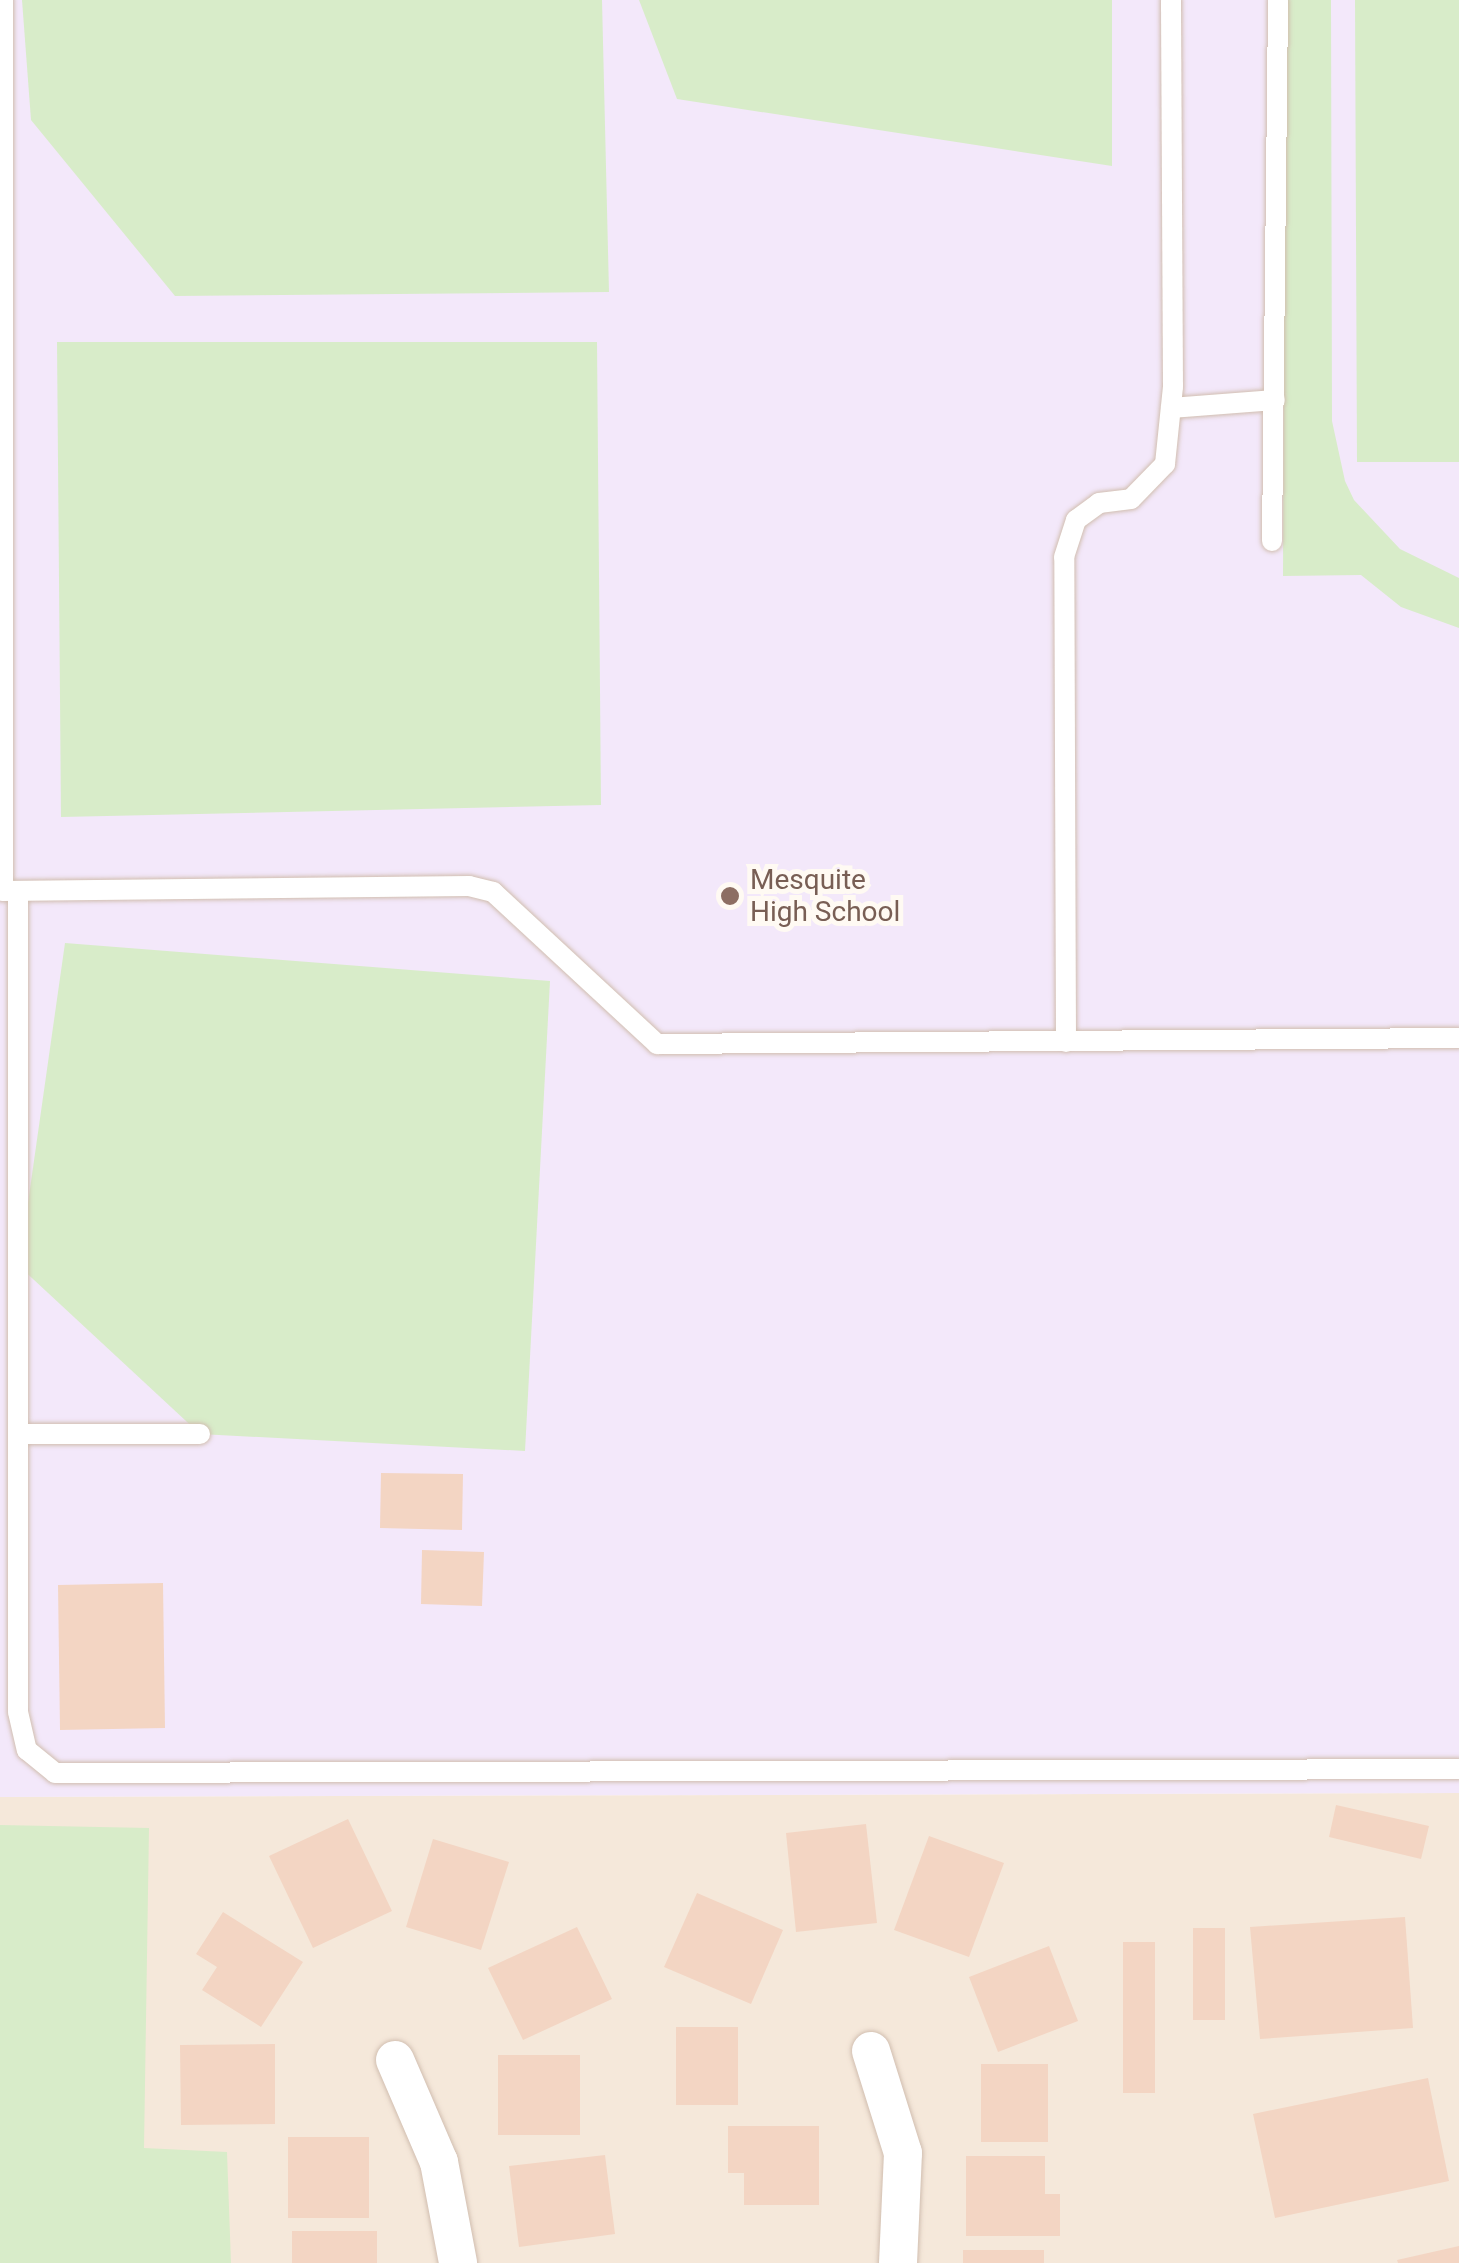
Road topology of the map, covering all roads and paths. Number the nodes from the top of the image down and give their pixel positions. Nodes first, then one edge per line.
1 (2, 0) edge
2 (1171, 0) edge
3 (1278, 0) edge
4 (1275, 400) junction
5 (1171, 408) junction
6 (1272, 540) dead end
7 (18, 891) junction
8 (1459, 1038) edge
9 (1066, 1042) junction
10 (18, 1434) junction
11 (200, 1434) dead end
12 (1459, 1769) edge
13 (872, 2051) dead end
14 (395, 2060) dead end
15 (458, 2263) edge
16 (898, 2263) edge

1 - 7 lane
2 - 5 lane
3 - 4 lane
4 - 5 lane
4 - 6 lane
5 - 9 lane
7 - 9 lane
7 - 10 lane
8 - 9 lane
10 - 11 lane
10 - 12 lane
13 - 16 street
14 - 15 street

